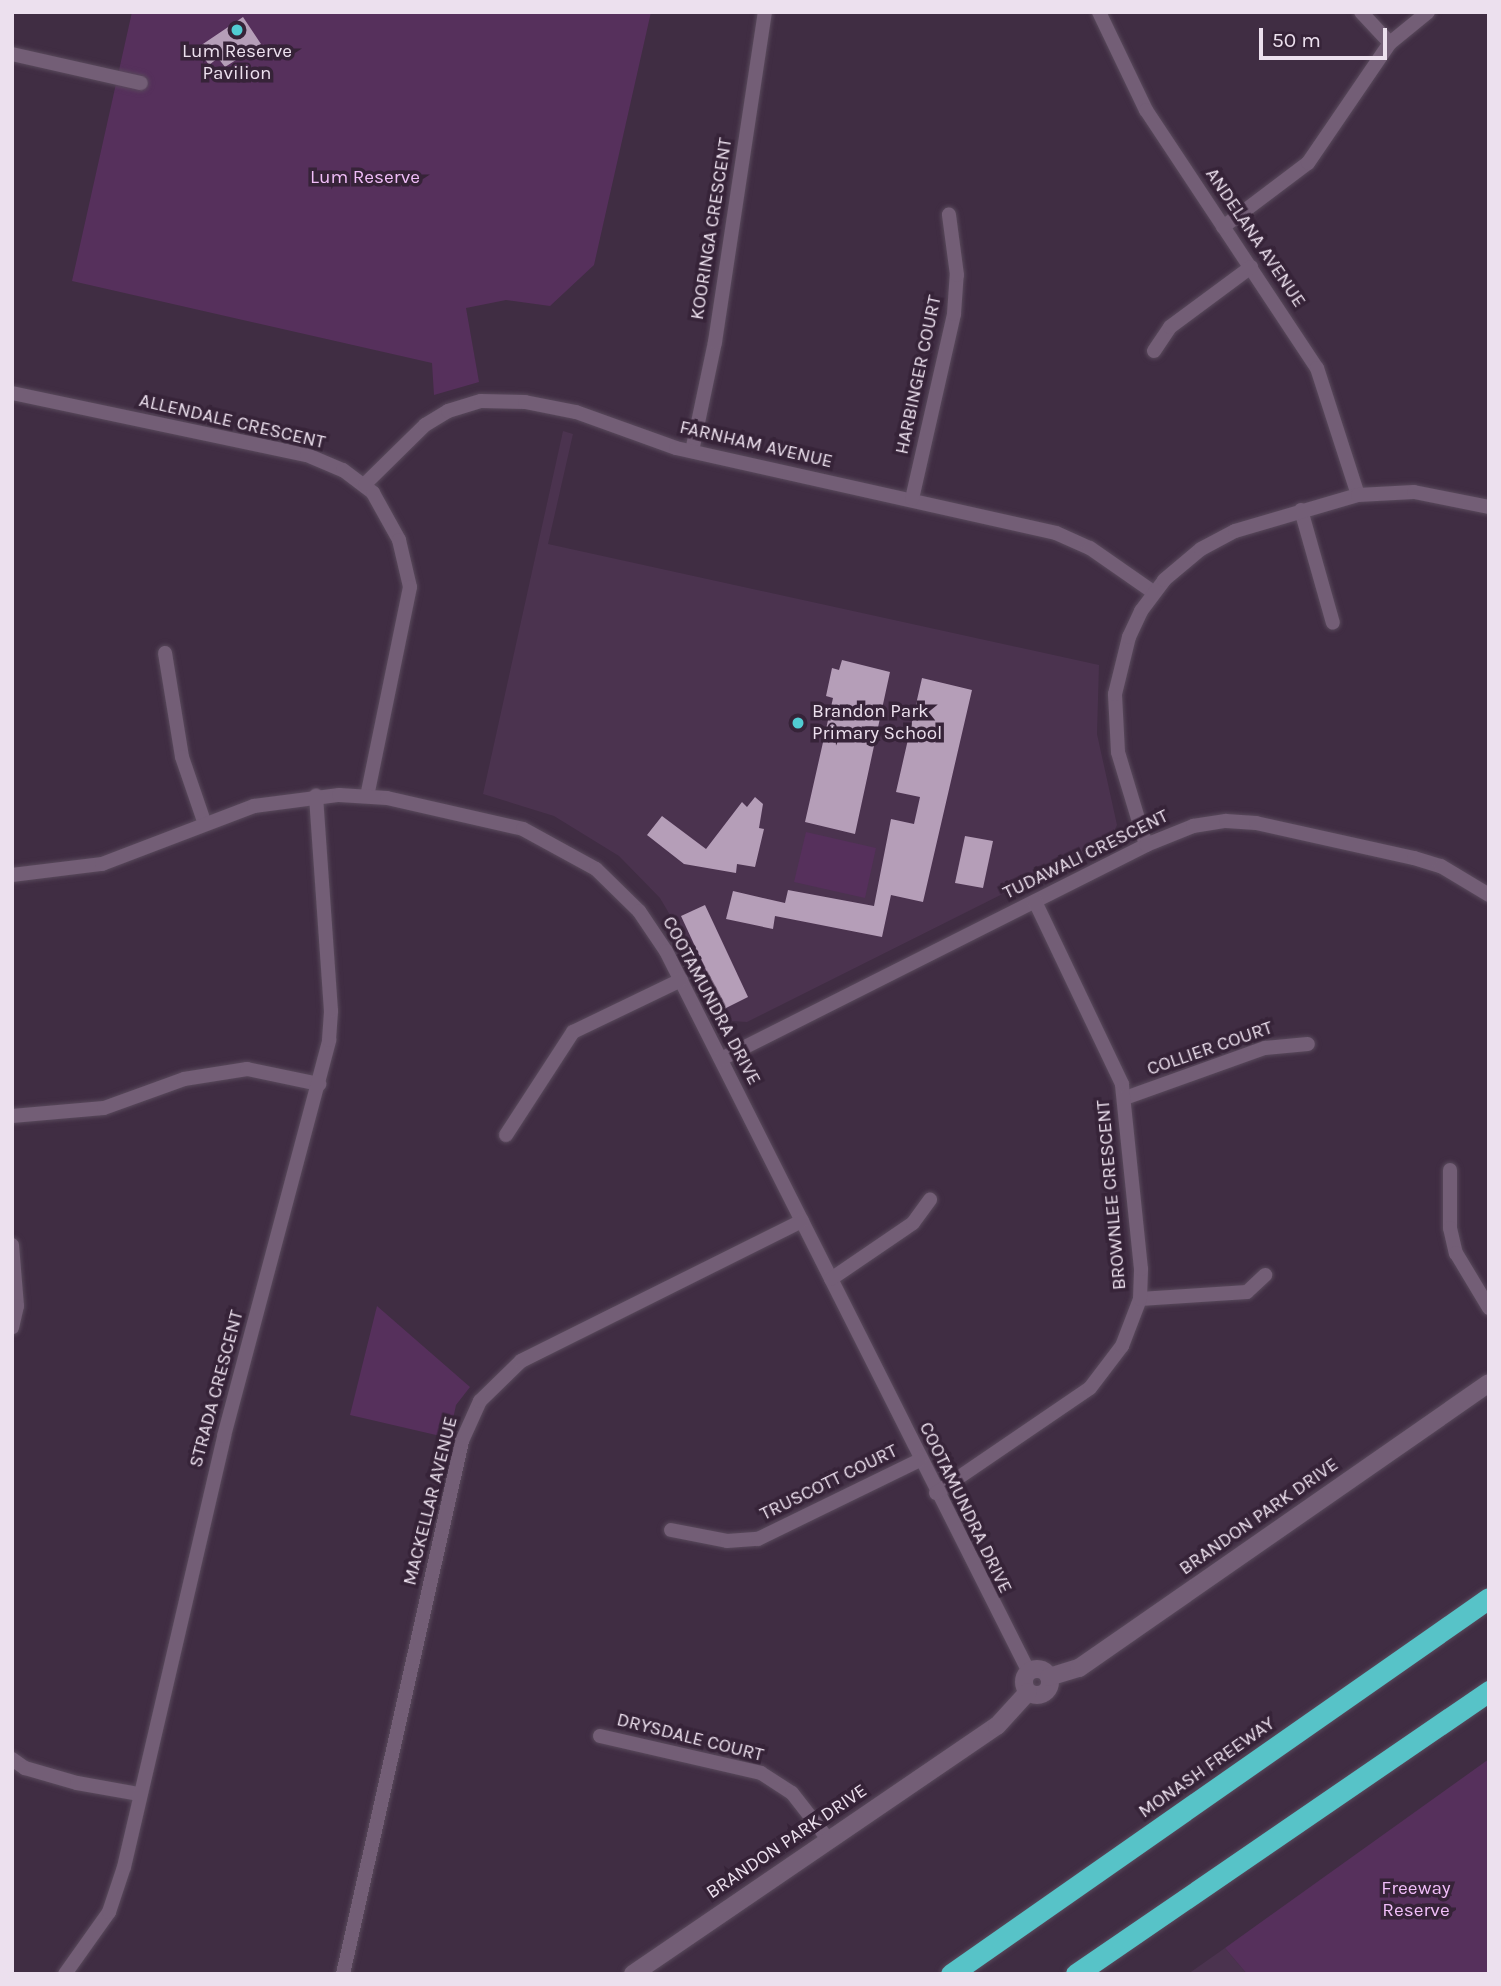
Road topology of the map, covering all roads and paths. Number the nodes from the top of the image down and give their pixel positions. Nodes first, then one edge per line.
1 (765, 12) edge
2 (1099, 12) edge
3 (1362, 12) edge
4 (1428, 12) edge
5 (1390, 43) junction
6 (12, 54) edge
7 (141, 83) dead end
8 (950, 215) dead end
9 (1223, 227) junction
10 (1251, 267) junction
11 (1154, 351) dead end
12 (12, 393) edge
13 (692, 451) junction
14 (365, 484) junction
15 (1358, 495) junction
16 (912, 499) junction
17 (1489, 507) edge
18 (1301, 510) junction
19 (1153, 592) junction
20 (1333, 623) dead end
21 (164, 653) dead end
22 (316, 796) junction
23 (367, 796) junction
24 (205, 824) junction
25 (1146, 845) junction
26 (12, 875) edge
27 (1489, 895) edge
28 (1035, 902) junction
29 (681, 980) junction
30 (1308, 1044) dead end
31 (721, 1059) junction
32 (319, 1084) junction
33 (1125, 1098) junction
34 (12, 1116) edge
35 (506, 1136) dead end
36 (1450, 1170) dead end
37 (930, 1200) dead end
38 (802, 1221) junction
39 (12, 1245) edge
40 (1265, 1275) dead end
41 (831, 1279) junction
42 (1139, 1299) junction
43 (1489, 1308) edge
44 (12, 1327) edge
45 (1489, 1383) edge
46 (920, 1460) junction
47 (936, 1493) junction
48 (671, 1530) dead end
49 (1489, 1598) edge
50 (1029, 1672) junction
51 (1049, 1677) junction
52 (1489, 1691) edge
53 (1028, 1692) junction
54 (600, 1736) dead end
55 (12, 1759) edge
56 (138, 1794) junction
57 (828, 1839) junction
58 (65, 1974) edge
59 (343, 1974) edge
60 (633, 1974) edge
61 (951, 1974) edge
62 (1076, 1974) edge

1 - 13 street, KOORINGA CRESCENT
2 - 9 street, ANDELANA AVENUE
3 - 5 street
4 - 5 street
5 - 9 street
6 - 7 street
8 - 16 street, HARBINGER COURT
9 - 10 street, ANDELANA AVENUE
10 - 11 street
10 - 15 street, ANDELANA AVENUE
12 - 14 street, ALLENDALE CRESCENT
13 - 14 street, FARNHAM AVENUE
13 - 16 street, FARNHAM AVENUE
14 - 23 street, ALLENDALE CRESCENT
15 - 17 street
15 - 18 street
16 - 19 street, FARNHAM AVENUE
18 - 19 street
18 - 20 street
19 - 25 street
21 - 24 street
22 - 23 street, COOTAMUNDRA DRIVE
22 - 24 street, COOTAMUNDRA DRIVE
22 - 32 street, STRADA CRESCENT
23 - 29 street, COOTAMUNDRA DRIVE
24 - 26 street, COOTAMUNDRA DRIVE
25 - 27 street, TUDAWALI CRESCENT
25 - 28 street, TUDAWALI CRESCENT
28 - 31 street, TUDAWALI CRESCENT
28 - 33 street, BROWNLEE CRESCENT
29 - 31 street, COOTAMUNDRA DRIVE
29 - 35 street
30 - 33 street, COLLIER COURT
31 - 38 street, COOTAMUNDRA DRIVE
32 - 34 street
32 - 56 street, STRADA CRESCENT
33 - 42 street, BROWNLEE CRESCENT
36 - 43 street
37 - 41 street
38 - 41 street, COOTAMUNDRA DRIVE
38 - 59 street, MACKELLAR AVENUE
39 - 44 street
40 - 42 street
41 - 46 street, COOTAMUNDRA DRIVE
42 - 47 street, BROWNLEE CRESCENT
45 - 51 street, BRANDON PARK DRIVE
46 - 47 street, COOTAMUNDRA DRIVE
46 - 48 street, TRUSCOTT COURT
47 - 50 street, COOTAMUNDRA DRIVE
49 - 61 highway, MONASH FREEWAY
50 - 51 street
50 - 53 street
51 - 53 street
52 - 62 highway
53 - 57 street, BRANDON PARK DRIVE
54 - 57 street, DRYSDALE COURT
55 - 56 street
56 - 58 street, STRADA CRESCENT
57 - 60 street, BRANDON PARK DRIVE

